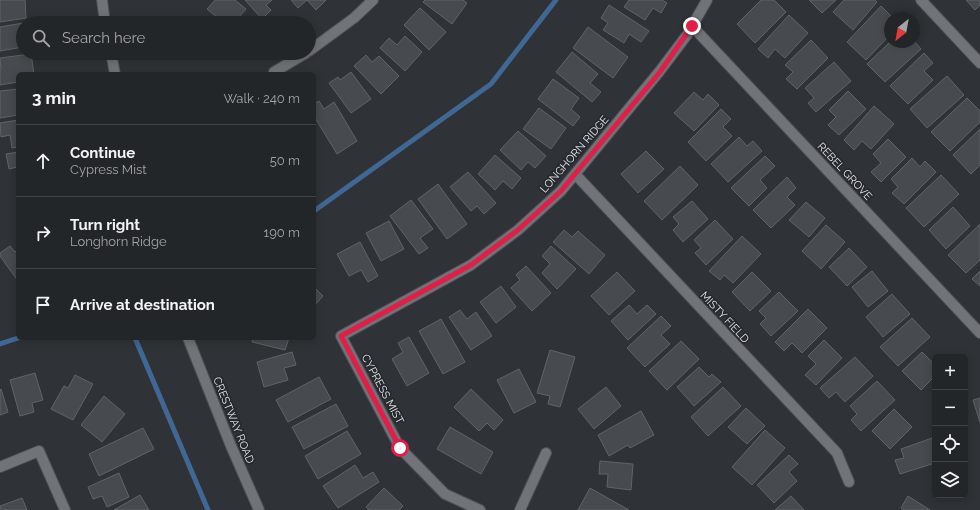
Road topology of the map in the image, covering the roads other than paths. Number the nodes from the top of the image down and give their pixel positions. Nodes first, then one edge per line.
1 (102, 0) edge
2 (373, 0) edge
3 (707, 0) edge
4 (921, 0) edge
5 (104, 16) edge
6 (692, 26) junction
7 (316, 46) edge
8 (112, 60) edge
9 (294, 60) edge
10 (980, 63) edge
11 (115, 72) edge
12 (274, 72) dead end
13 (575, 174) junction
14 (980, 333) edge
15 (341, 336) joint
16 (189, 340) edge
17 (546, 453) dead end
18 (0, 467) edge
19 (849, 482) dead end
20 (65, 510) edge
21 (259, 510) edge
22 (480, 510) edge
23 (520, 510) edge

1 - 5 street
2 - 7 street
3 - 6 street, LONGHORN RIDGE
4 - 10 street
6 - 13 street, LONGHORN RIDGE
6 - 14 street, REBEL GROVE
8 - 11 street
9 - 12 street
13 - 15 street, LONGHORN RIDGE
13 - 19 street, MISTY FIELD
15 - 22 street, CYPRESS MIST
16 - 21 street, CRESTWAY ROAD
17 - 23 street
18 - 20 street

